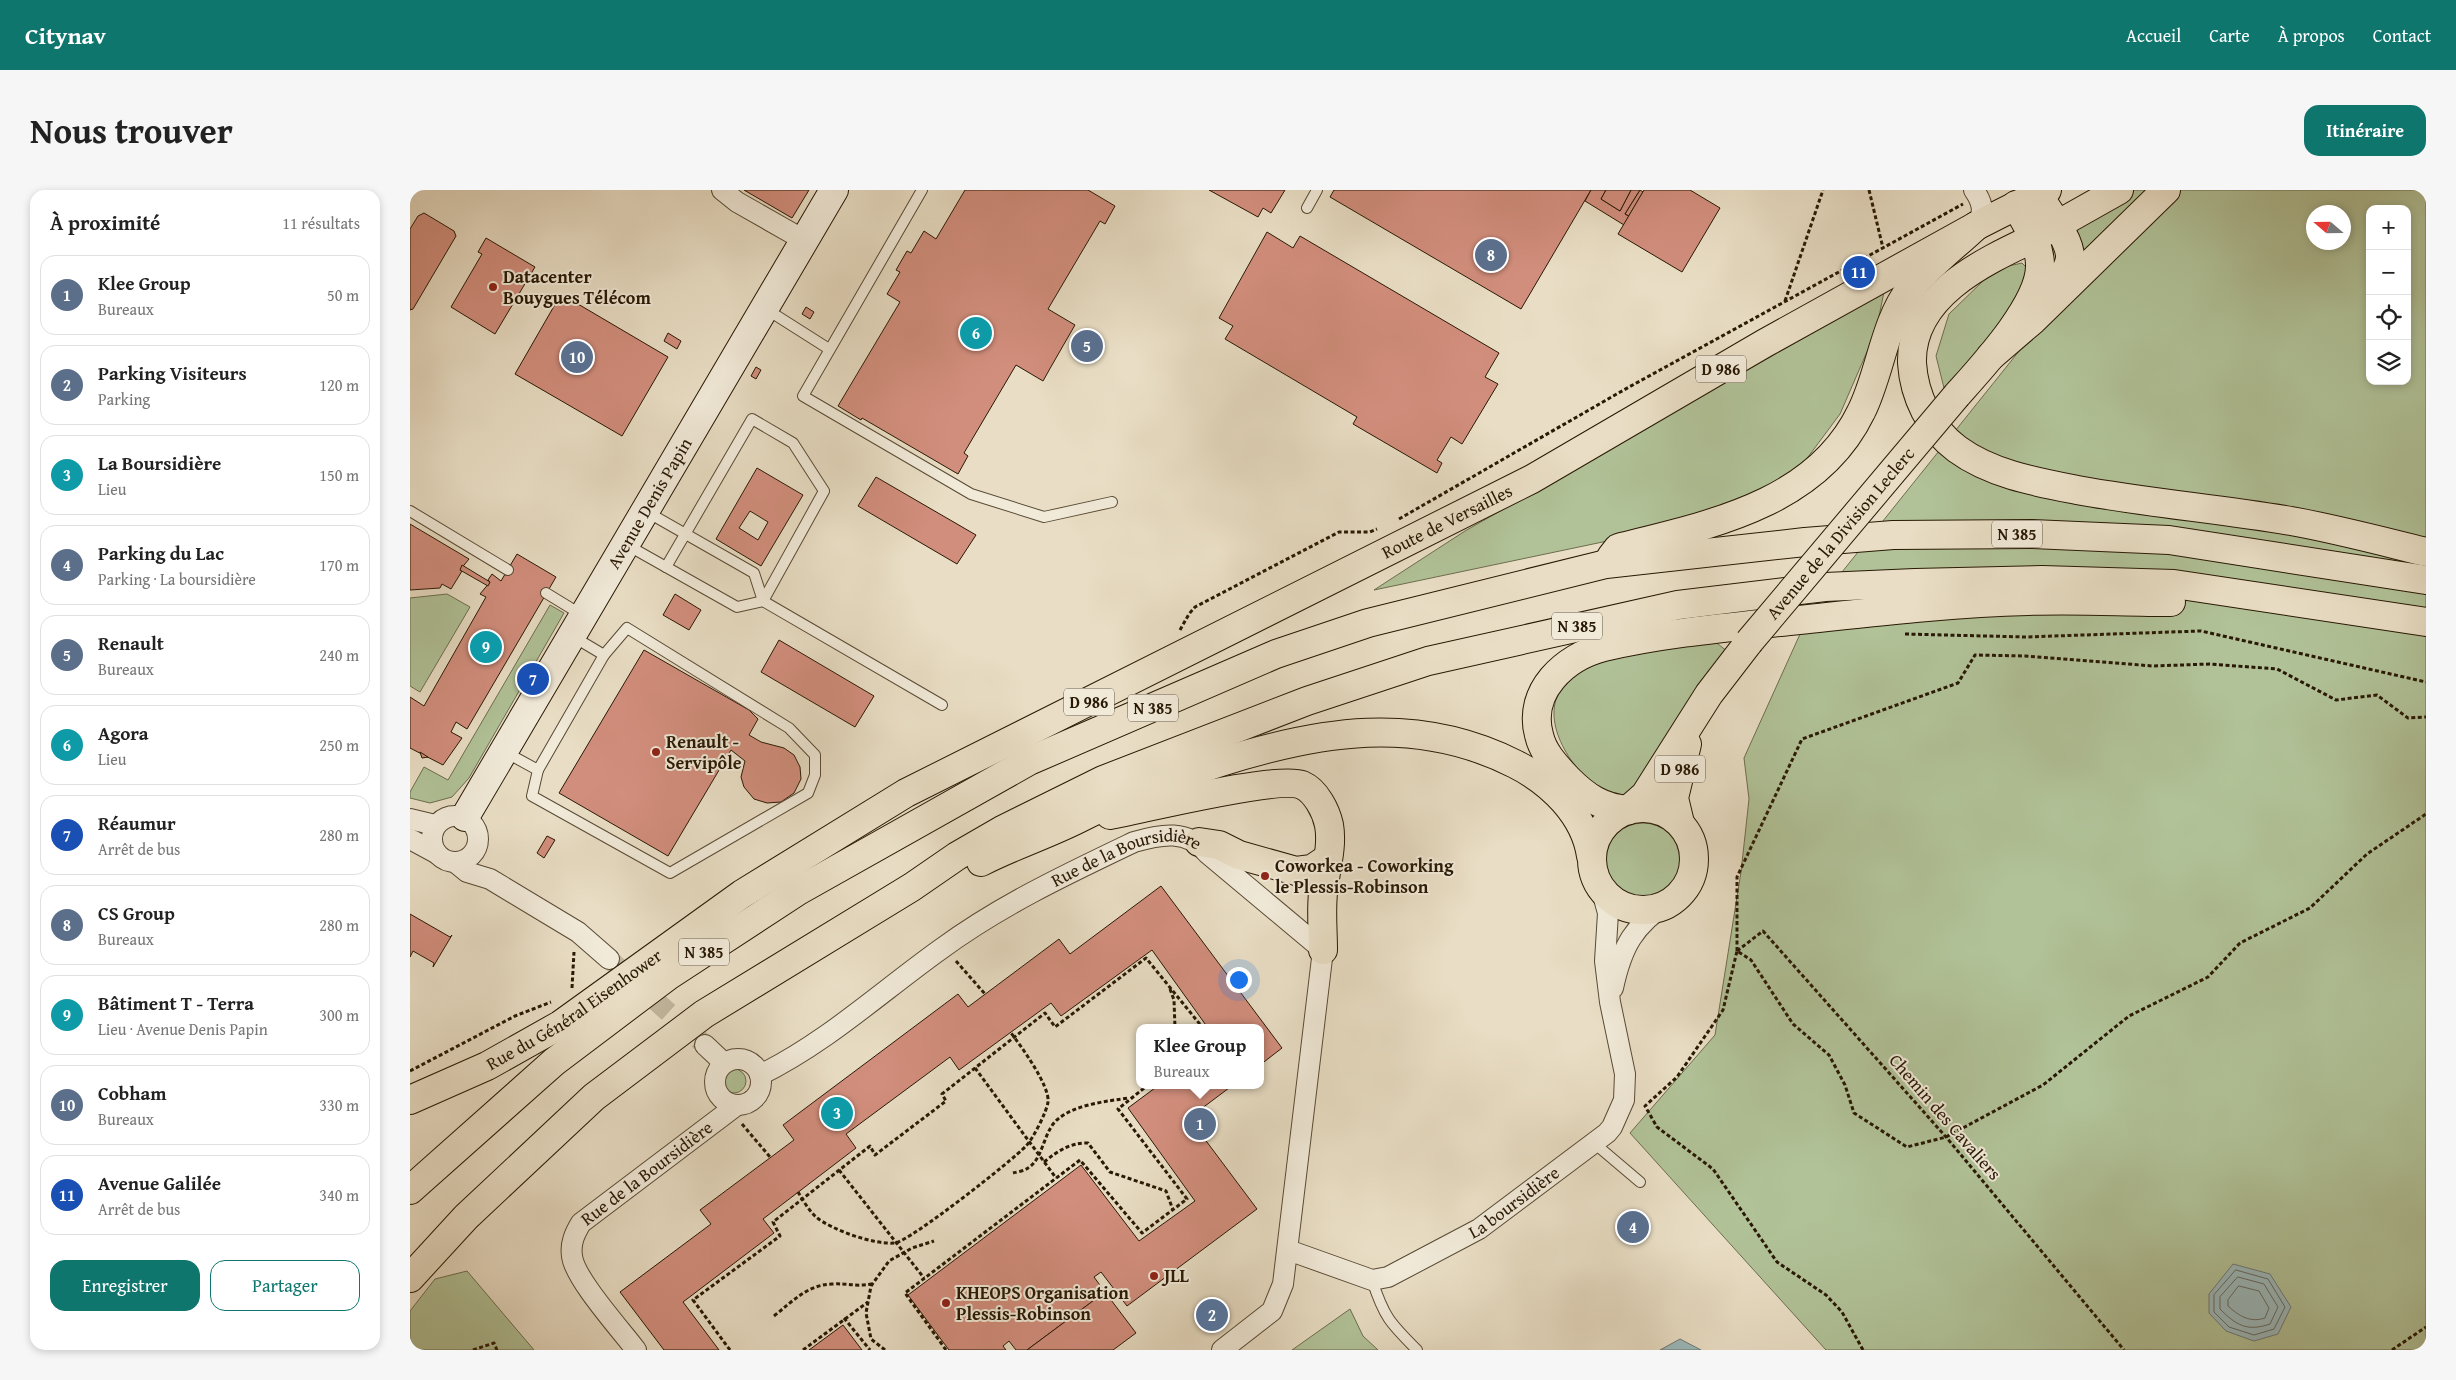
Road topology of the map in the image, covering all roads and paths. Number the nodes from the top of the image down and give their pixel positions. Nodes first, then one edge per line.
1 (722, 190) edge
2 (834, 190) edge
3 (922, 190) edge
4 (1317, 190) edge
5 (1823, 190) edge
6 (1869, 190) edge
7 (1974, 190) edge
8 (2119, 190) edge
9 (2166, 190) edge
10 (2029, 194) edge
11 (1307, 208) dead end
12 (1976, 226) junction
13 (2045, 232) junction
14 (795, 235) dead end
15 (1883, 248) dead end
16 (1785, 302) dead end
17 (765, 308) junction
18 (2033, 320) junction
19 (829, 349) junction
20 (1991, 356) junction
21 (1112, 502) dead end
22 (410, 511) edge
23 (646, 511) junction
24 (685, 534) junction
25 (626, 544) junction
26 (2426, 552) edge
27 (1606, 564) junction
28 (666, 566) junction
29 (508, 570) dead end
30 (2426, 580) edge
31 (546, 593) dead end
32 (2290, 600) junction
33 (763, 601) junction
34 (2426, 622) edge
35 (578, 626) junction
36 (1902, 634) dead end
37 (604, 655) junction
38 (2426, 682) edge
39 (942, 705) dead end
40 (1696, 715) junction
41 (2426, 717) edge
42 (504, 752) junction
43 (538, 770) junction
44 (906, 793) joint
45 (1628, 810) junction
46 (2426, 814) edge
47 (465, 817) junction
48 (410, 819) edge
49 (1077, 820) junction
50 (1680, 823) junction
51 (435, 825) junction
52 (410, 839) edge
53 (1199, 842) junction
54 (475, 851) junction
55 (436, 853) junction
56 (1591, 856) junction
57 (1327, 859) junction
58 (456, 863) junction
59 (490, 879) junction
60 (912, 887) junction
61 (1602, 891) junction
62 (1670, 902) junction
63 (943, 947) junction
64 (574, 950) dead end
65 (1323, 950) junction
66 (1736, 951) junction
67 (610, 959) tunnel mouth
68 (1170, 988) junction
69 (572, 994) dead end
70 (985, 994) dead end
71 (556, 1000) dead end
72 (1610, 1002) junction
73 (1175, 1024) edge
74 (1200, 1024) edge
75 (1011, 1032) dead end
76 (1014, 1037) junction
77 (705, 1044) tunnel mouth
78 (724, 1063) junction
79 (975, 1068) junction
80 (410, 1071) edge
81 (760, 1075) junction
82 (1142, 1089) edge
83 (1131, 1098) junction
84 (410, 1100) edge
85 (734, 1108) junction
86 (1946, 1137) junction
87 (1029, 1142) junction
88 (1594, 1143) junction
89 (1038, 1155) junction
90 (770, 1157) dead end
91 (1044, 1162) junction
92 (839, 1170) junction
93 (1013, 1174) dead end
94 (1056, 1178) junction
95 (1640, 1182) dead end
96 (410, 1190) edge
97 (798, 1192) dead end
98 (802, 1199) junction
99 (1173, 1210) junction
100 (934, 1241) dead end
101 (896, 1243) junction
102 (1288, 1250) junction
103 (904, 1252) junction
104 (410, 1278) edge
105 (924, 1278) junction
106 (1372, 1280) junction
107 (873, 1283) junction
108 (868, 1302) junction
109 (774, 1316) dead end
110 (844, 1318) junction
111 (2426, 1327) edge
112 (473, 1350) edge
113 (497, 1350) edge
114 (636, 1350) edge
115 (730, 1350) edge
116 (803, 1350) edge
117 (870, 1350) edge
118 (885, 1350) edge
119 (946, 1350) edge
120 (1222, 1350) edge
121 (1417, 1350) edge
122 (1863, 1350) edge
123 (2124, 1350) edge
124 (2392, 1350) edge

1 - 14 street
2 - 17 main road, Avenue Denis Papin
3 - 19 lane
4 - 11 lane
5 - 16 path
6 - 15 path
7 - 12 street
8 - 13 main road
9 - 18 main road, D 986
10 - 12 main road, D 986
10 - 13 main road
12 - 27 main road
12 - 44 main road, Route de Versailles / D 986
13 - 18 main road
13 - 20 main road
13 - 26 main road
17 - 19 lane
17 - 23 main road, Avenue Denis Papin
18 - 20 main road, D 986
19 - 21 lane
20 - 40 main road, Avenue de la Division Leclerc / D 986, bridge
22 - 29 lane
23 - 24 lane
23 - 25 main road, Avenue Denis Papin
24 - 28 lane
24 - 33 lane
24 - 33 lane
25 - 28 lane
25 - 35 main road, Avenue Denis Papin
27 - 30 main road, N 385
27 - 96 main road, N 385
28 - 33 lane
31 - 35 lane
32 - 34 main road, N 385
32 - 45 main road
32 - 60 main road, N 385
33 - 39 lane
35 - 37 lane
35 - 42 main road, Avenue Denis Papin
36 - 38 path
37 - 43 lane
37 - 43 lane
40 - 45 main road, Avenue de la Division Leclerc / D 986
40 - 50 main road, Avenue de la Division Leclerc / D 986
41 - 66 path
42 - 43 lane
42 - 47 main road, Avenue Denis Papin
44 - 84 main road, Rue du Général Eisenhower / D 986
45 - 50 main road
45 - 56 main road
46 - 86 path
47 - 51 street
47 - 54 street
48 - 51 street
49 - 56 main road
49 - 57 main road
49 - 60 main road
50 - 62 main road
51 - 55 street
52 - 55 street
53 - 57 main road
53 - 63 street, Rue de la Boursidière
53 - 65 street, Rue de la Boursidière
54 - 58 street
54 - 59 street
55 - 58 street
56 - 61 main road
57 - 65 main road
58 - 59 street
59 - 67 street
60 - 104 main road, N 385
61 - 62 main road
61 - 72 street, La boursidière
62 - 72 street, La boursidière
63 - 70 path
63 - 81 street, Rue de la Boursidière
64 - 69 path
65 - 102 street
66 - 86 path
66 - 86 path, Chemin des Cavaliers
66 - 122 path
68 - 73 path
68 - 74 path
68 - 76 path
71 - 80 path
72 - 88 street, La boursidière
75 - 76 path
76 - 79 path
76 - 87 path
77 - 78 street
78 - 81 street
78 - 85 street, Rue de la Boursidière
79 - 87 path
79 - 92 path
81 - 85 street, Rue de la Boursidière
82 - 83 path
83 - 89 path
83 - 99 path
85 - 90 path
85 - 114 street, Rue de la Boursidière
86 - 123 path, Chemin des Cavaliers
87 - 89 path
87 - 101 path
88 - 95 lane
88 - 106 street, La boursidière
89 - 91 path
89 - 93 path
91 - 94 path
91 - 99 path
92 - 98 path
92 - 101 path
94 - 99 path
94 - 105 path
97 - 98 path
98 - 101 path
98 - 115 path
100 - 103 path
101 - 103 path
102 - 106 street
102 - 120 street
103 - 105 path
103 - 107 path
105 - 119 path
106 - 121 lane
107 - 108 path
107 - 109 path
108 - 110 path
108 - 118 path
110 - 116 path
110 - 117 path
111 - 124 path
112 - 113 path

